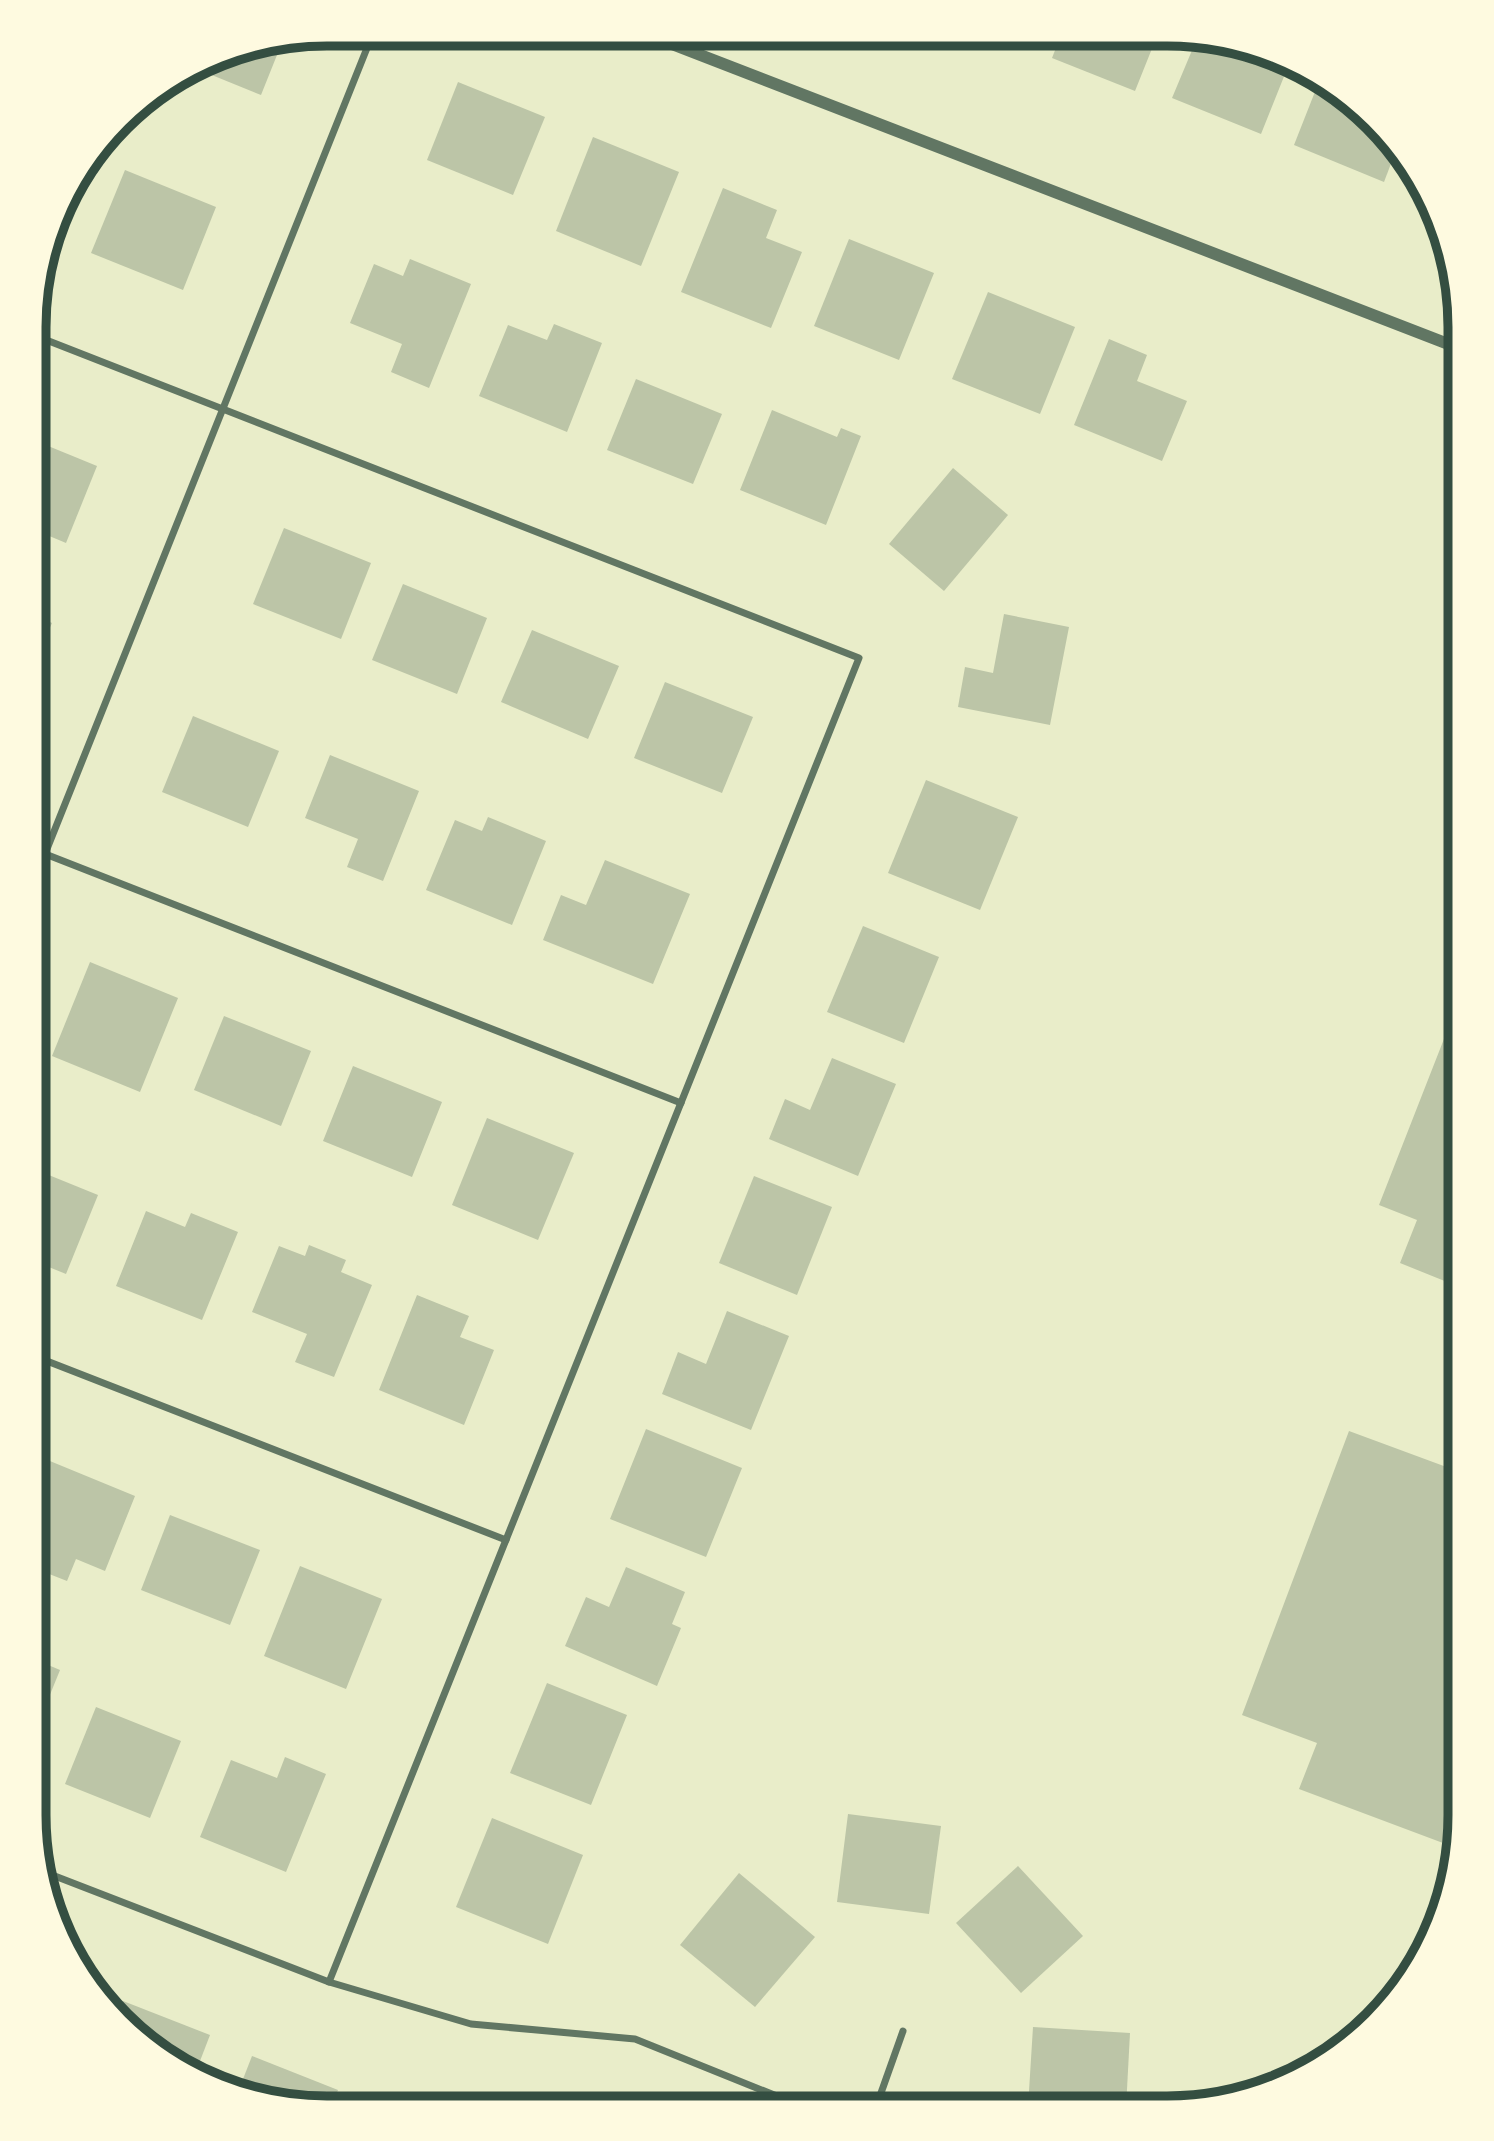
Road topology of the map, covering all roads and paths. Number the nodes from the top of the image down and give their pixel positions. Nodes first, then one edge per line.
1 (368, 46) edge
2 (677, 46) edge
3 (46, 340) edge
4 (1448, 344) edge
5 (221, 407) junction
6 (46, 851) edge
7 (46, 854) edge
8 (681, 1103) junction
9 (46, 1361) edge
10 (506, 1539) junction
11 (52, 1875) edge
12 (329, 1982) junction
13 (903, 2031) dead end
14 (777, 2096) edge
15 (880, 2096) edge

1 - 5 street
2 - 4 street
3 - 5 street
5 - 6 street
5 - 8 street
7 - 8 street
8 - 10 street
9 - 10 street
10 - 12 street
11 - 12 street
12 - 14 street
13 - 15 street

